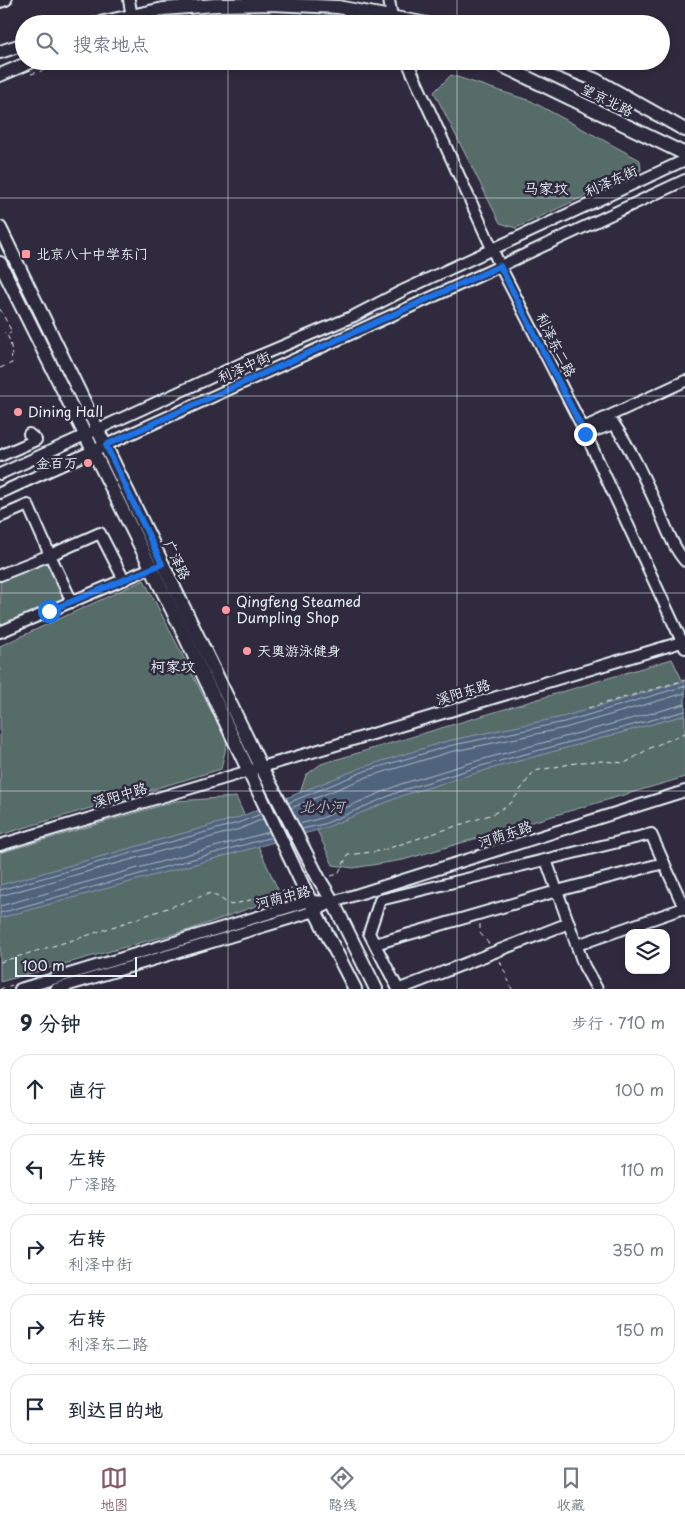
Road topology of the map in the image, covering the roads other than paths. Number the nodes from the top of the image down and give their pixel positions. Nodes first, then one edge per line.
1 (6, 0) edge
2 (129, 0) edge
3 (389, 0) edge
4 (0, 2) edge
5 (132, 15) edge
6 (140, 15) edge
7 (372, 15) edge
8 (392, 15) edge
9 (15, 47) edge
10 (0, 52) edge
11 (15, 69) edge
12 (411, 70) edge
13 (510, 70) edge
14 (571, 70) edge
15 (0, 75) edge
16 (685, 130) edge
17 (685, 154) edge
18 (685, 160) edge
19 (685, 180) edge
20 (0, 228) edge
21 (492, 250) junction
22 (0, 263) edge
23 (500, 266) junction
24 (685, 381) edge
25 (98, 429) junction
26 (584, 431) junction
27 (29, 434) dead end
28 (85, 435) junction
29 (106, 445) junction
30 (93, 451) junction
31 (0, 456) edge
32 (0, 474) edge
33 (0, 493) edge
34 (0, 517) edge
35 (50, 555) junction
36 (685, 561) edge
37 (156, 566) junction
38 (0, 576) edge
39 (124, 580) junction
40 (72, 602) junction
41 (0, 632) edge
42 (684, 644) edge
43 (255, 769) junction
44 (685, 791) edge
45 (0, 845) edge
46 (546, 860) junction
47 (664, 862) junction
48 (557, 891) junction
49 (333, 902) junction
50 (312, 906) junction
51 (685, 909) edge
52 (569, 923) junction
53 (375, 944) junction
54 (576, 945) junction
55 (593, 988) edge
56 (20, 989) edge
57 (56, 989) edge
58 (355, 989) edge
59 (376, 989) edge
60 (399, 989) edge

1 - 4 street
2 - 5 street
3 - 8 street
6 - 7 main road
9 - 10 main road
11 - 15 main road
12 - 21 street, 利泽东二路
13 - 17 main road, 望京北路
14 - 16 main road, 望京北路
18 - 21 street, 利泽东街
19 - 23 street
20 - 25 main road, 广泽路
21 - 23 street, 利泽东二路
21 - 25 street, 利泽中街
22 - 28 main road, 广泽路
23 - 26 street, 利泽东二路
23 - 29 street, 利泽中街
24 - 26 street
25 - 28 street, 利泽中街
25 - 29 main road, 广泽路
26 - 36 street
26 - 42 street, 利泽东二路
27 - 31 street
28 - 30 main road, 广泽路
28 - 32 street, 利泽中街
29 - 30 street, 利泽中街
29 - 37 main road, 广泽路
30 - 33 street, 利泽中街
30 - 37 main road, 广泽路
34 - 35 street
35 - 38 street
35 - 39 street
35 - 40 street
37 - 39 street
37 - 43 main road, 广泽路
39 - 40 street
40 - 41 street
42 - 43 street, 溪阳东路
43 - 45 street, 溪阳中路
43 - 49 main road, 广泽路
43 - 50 main road, 广泽路
44 - 49 street, 河荫东路
46 - 47 street
46 - 48 street
46 - 53 street
47 - 48 street
47 - 51 street
48 - 52 street
48 - 53 street
49 - 50 street, 河荫中路
49 - 59 main road, 广泽路
50 - 56 street, 河荫中路
50 - 57 street, 河荫中路
50 - 58 main road, 广泽路
51 - 54 street
52 - 54 street
52 - 60 street
53 - 60 street
54 - 55 street

